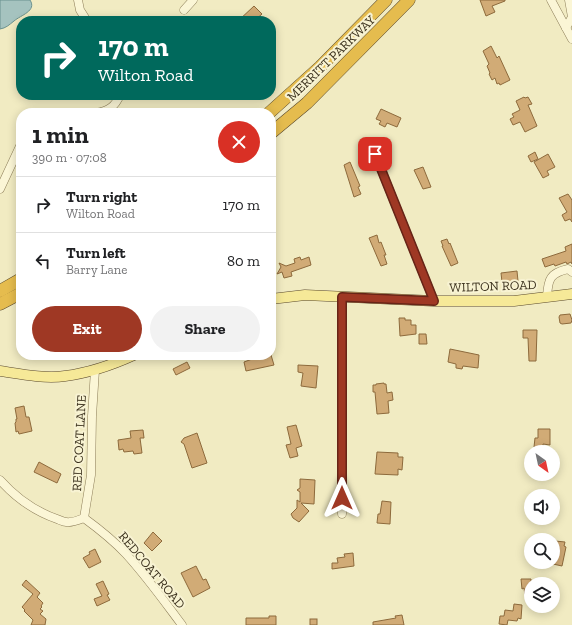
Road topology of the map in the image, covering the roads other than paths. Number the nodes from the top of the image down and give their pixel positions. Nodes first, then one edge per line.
1 (78, 0) edge
2 (194, 0) edge
3 (386, 0) edge
4 (409, 0) edge
5 (551, 0) edge
6 (569, 0) edge
7 (184, 10) dead end
8 (84, 16) edge
9 (566, 28) junction
10 (572, 38) edge
11 (118, 100) edge
12 (307, 103) junction
13 (111, 108) edge
14 (275, 108) edge
15 (276, 129) edge
16 (276, 132) edge
17 (375, 154) dead end
18 (16, 155) edge
19 (0, 189) edge
20 (572, 272) edge
21 (16, 282) edge
22 (0, 291) edge
23 (572, 294) edge
24 (16, 297) edge
25 (342, 297) junction
26 (547, 297) junction
27 (276, 298) edge
28 (434, 301) junction
29 (0, 305) edge
30 (124, 360) edge
31 (95, 370) junction
32 (0, 371) edge
33 (0, 480) edge
34 (342, 514) dead end
35 (84, 518) junction
36 (182, 625) edge

1 - 8 street
2 - 7 street
3 - 14 highway, MERRITT PARKWAY
4 - 12 highway, MERRITT PARKWAY
5 - 9 street
6 - 9 street
9 - 10 street
11 - 13 street
12 - 15 highway, MERRITT PARKWAY
12 - 16 highway
17 - 28 street
18 - 19 street
20 - 26 street
21 - 22 highway
23 - 26 main road, WILTON ROAD
24 - 29 highway
25 - 27 main road, WILTON ROAD
25 - 28 main road, WILTON ROAD
25 - 34 street
26 - 28 main road, WILTON ROAD
30 - 31 main road
31 - 32 main road
31 - 35 street, RED COAT LANE
33 - 35 street
35 - 36 street, REDCOAT ROAD

